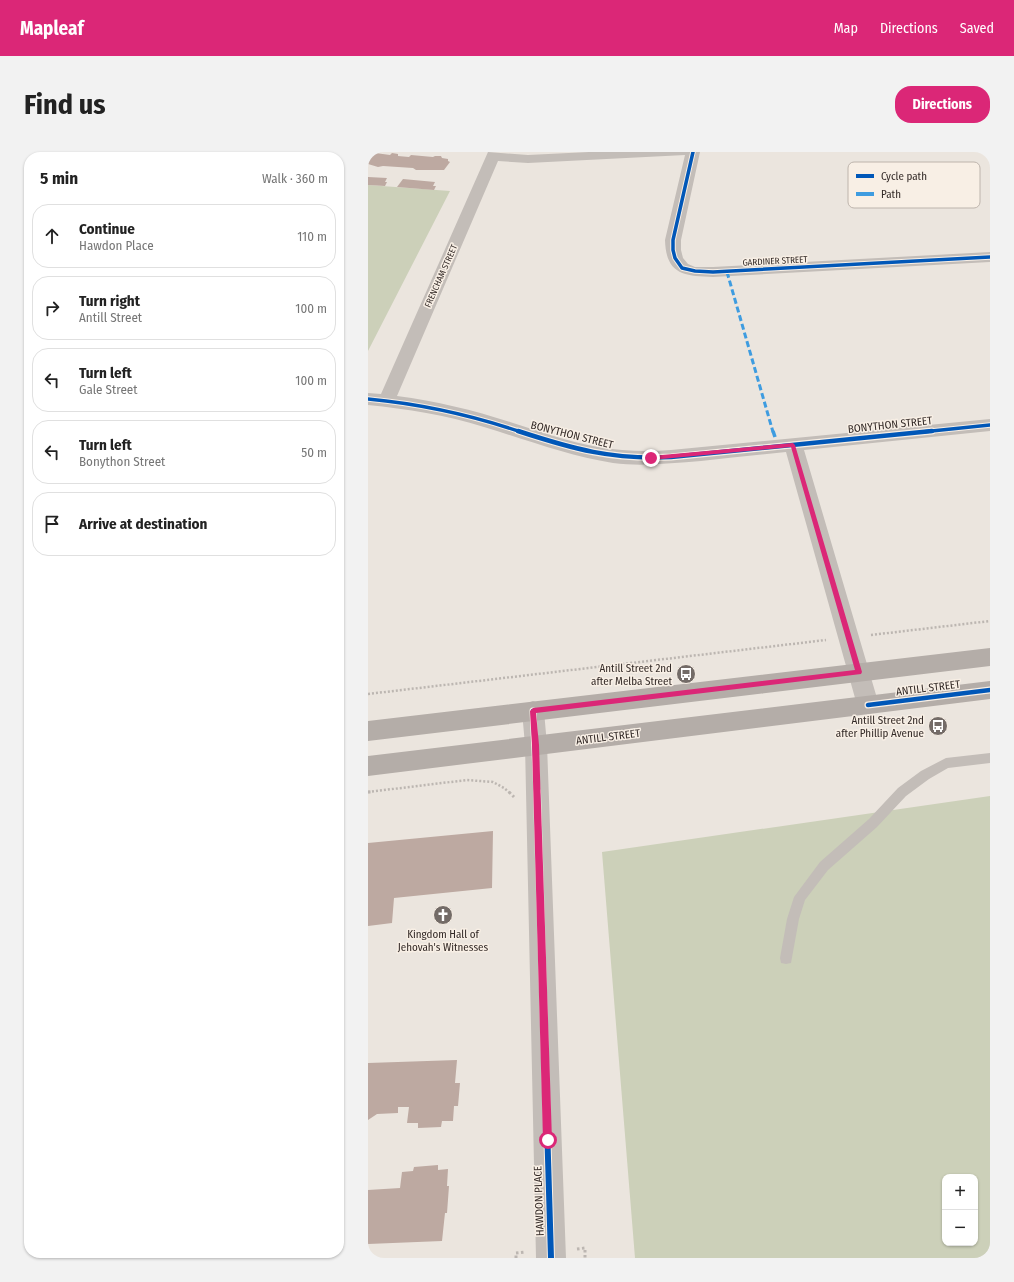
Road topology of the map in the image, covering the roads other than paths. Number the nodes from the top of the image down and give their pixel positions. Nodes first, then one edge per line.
1 (681, 152) edge
2 (693, 152) edge
3 (494, 155) edge
4 (990, 257) edge
5 (368, 399) edge
6 (387, 400) junction
7 (990, 425) edge
8 (793, 445) junction
9 (990, 656) edge
10 (859, 672) junction
11 (990, 690) edge
12 (868, 705) junction
13 (533, 711) junction
14 (368, 730) edge
15 (536, 745) junction
16 (990, 758) edge
17 (368, 766) edge
18 (786, 958) dead end
19 (551, 1258) edge

1 - 3 street
2 - 4 street, GARDINER STREET
3 - 6 street, FRENCHAM STREET
5 - 6 street, BONYTHON STREET
6 - 8 street, BONYTHON STREET
7 - 8 street, BONYTHON STREET
8 - 10 street
9 - 10 main road
10 - 12 street
10 - 13 main road
11 - 12 main road, ANTILL STREET
12 - 15 main road, ANTILL STREET
13 - 14 main road
13 - 15 street, HAWDON PLACE
15 - 17 main road, ANTILL STREET
15 - 19 street, HAWDON PLACE
16 - 18 lane

